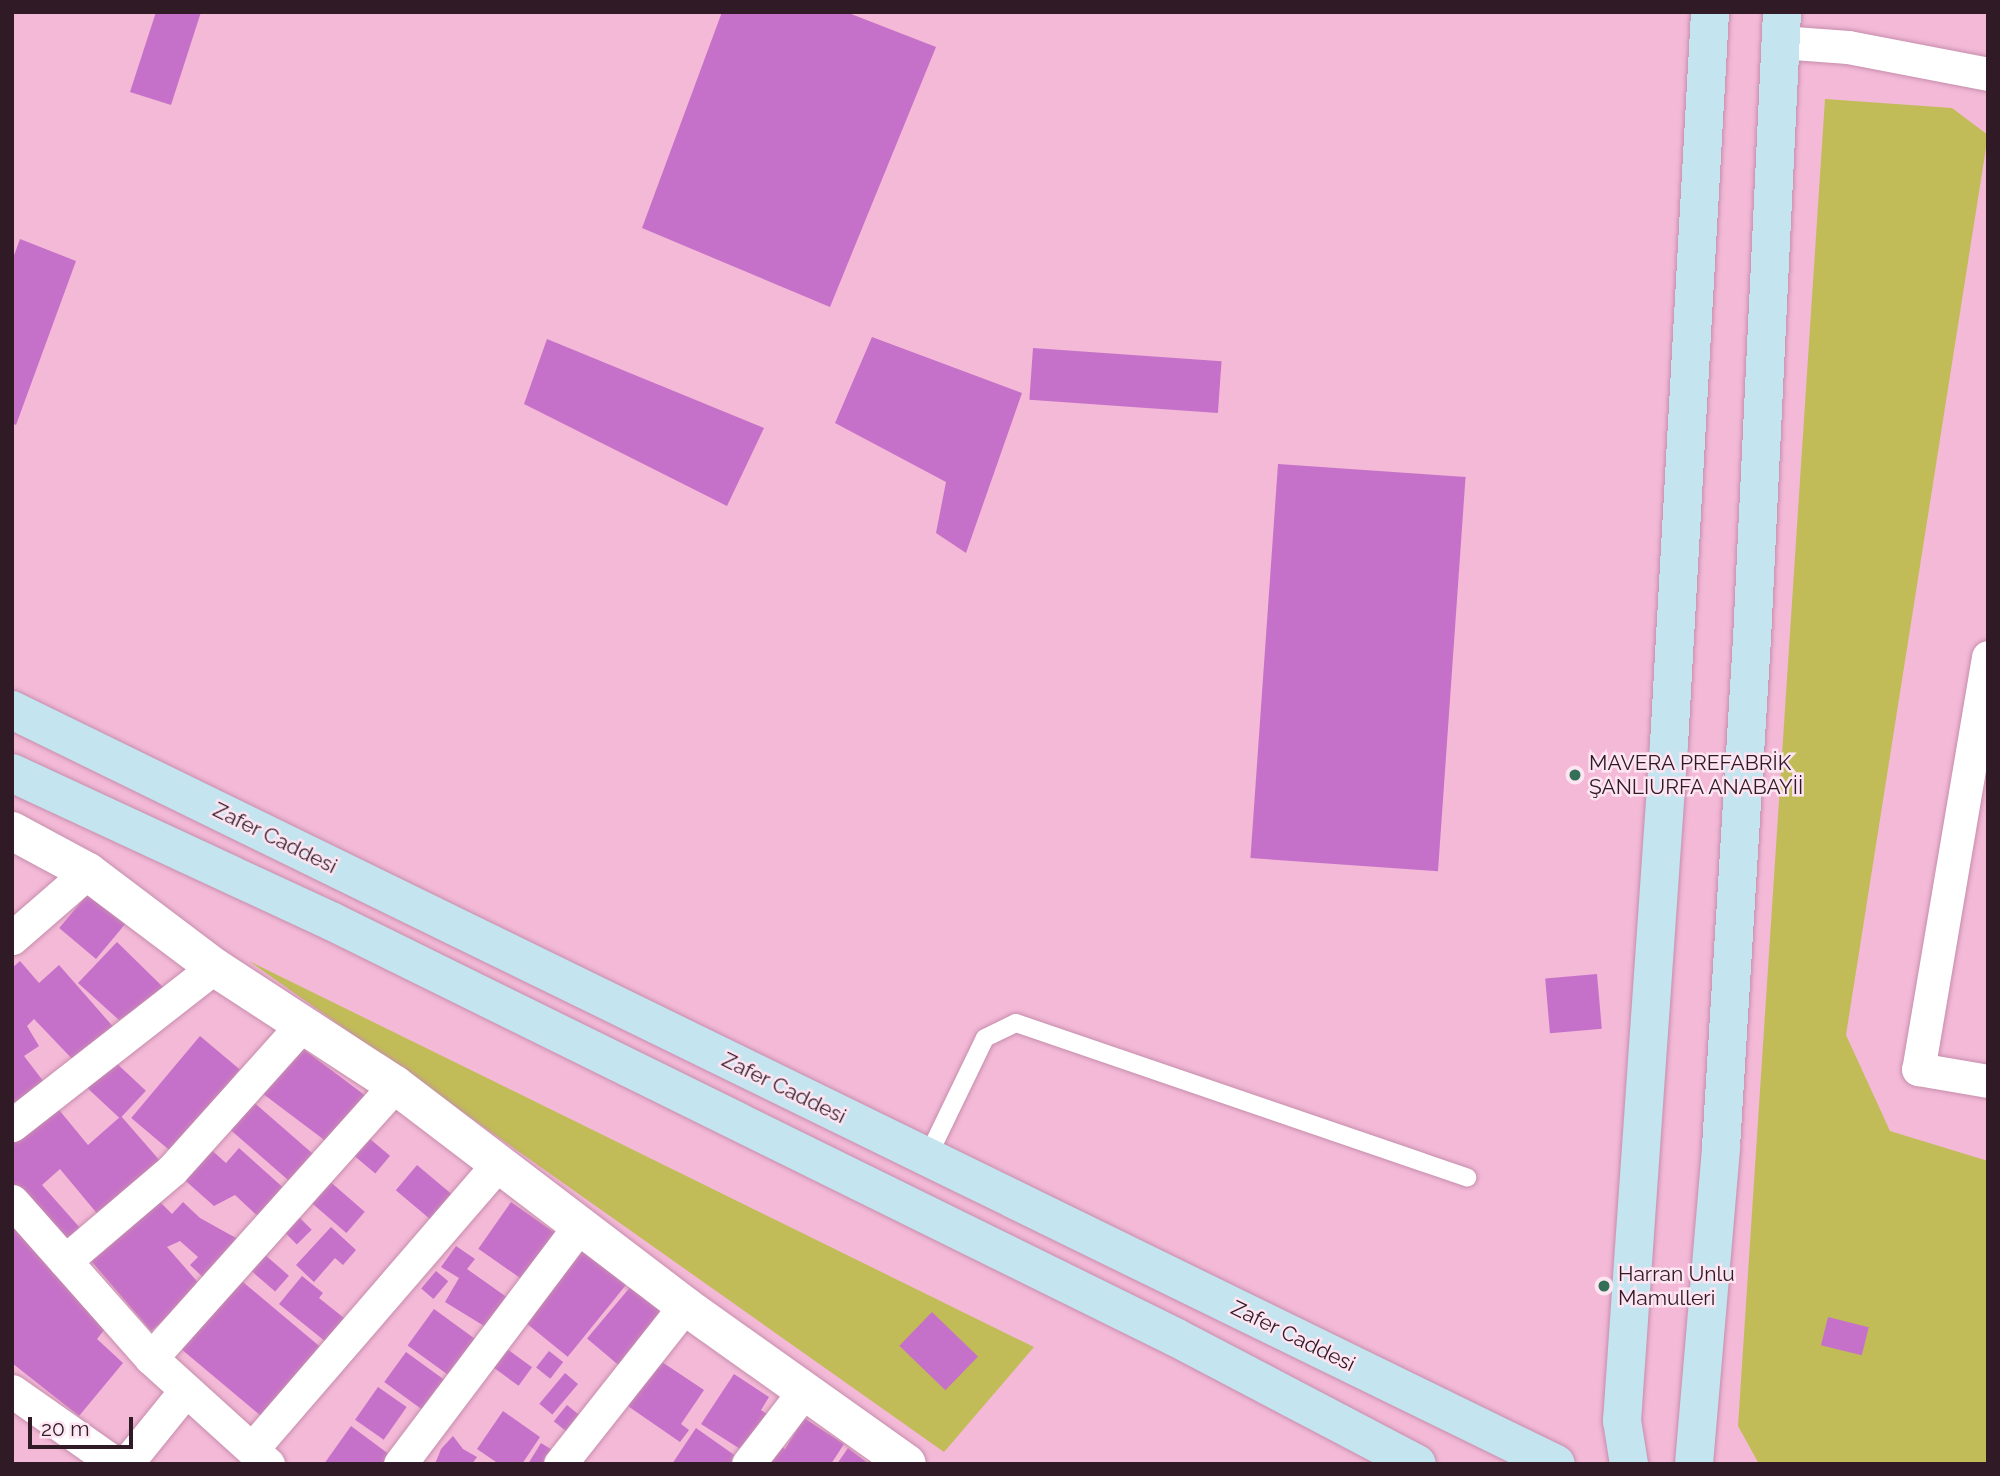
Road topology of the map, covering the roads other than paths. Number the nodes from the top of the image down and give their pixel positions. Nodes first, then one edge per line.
1 (1710, 12) edge
2 (1781, 27) edge
3 (1988, 74) edge
4 (1988, 657) edge
5 (12, 710) edge
6 (12, 774) edge
7 (12, 831) edge
8 (88, 872) junction
9 (12, 938) edge
10 (214, 967) junction
11 (302, 1025) junction
12 (1988, 1081) edge
13 (395, 1085) junction
14 (12, 1125) edge
15 (927, 1158) junction
16 (499, 1163) junction
17 (1467, 1177) dead end
18 (12, 1201) edge
19 (581, 1224) junction
20 (65, 1261) junction
21 (685, 1306) junction
22 (151, 1358) junction
23 (186, 1390) junction
24 (805, 1390) junction
25 (12, 1391) edge
26 (260, 1456) edge
27 (116, 1464) edge
28 (125, 1464) edge
29 (400, 1464) edge
30 (560, 1464) edge
31 (748, 1464) edge
32 (907, 1464) edge
33 (1417, 1464) edge
34 (1556, 1464) edge
35 (1629, 1464) edge
36 (1693, 1464) edge

1 - 35 main road
2 - 3 street
2 - 36 main road
4 - 12 street
5 - 15 main road, Zafer Caddesi
6 - 33 main road
7 - 8 street
8 - 9 street
8 - 10 street
10 - 11 street
10 - 14 street
11 - 13 street
11 - 20 street
13 - 16 street
13 - 22 street
15 - 17 lane
15 - 34 main road, Zafer Caddesi
16 - 19 street
16 - 26 street
18 - 20 street
19 - 21 street
19 - 29 street
20 - 22 street
21 - 24 street
21 - 30 street
22 - 23 street
23 - 26 street
23 - 28 street
24 - 31 street
24 - 32 street
25 - 27 street

